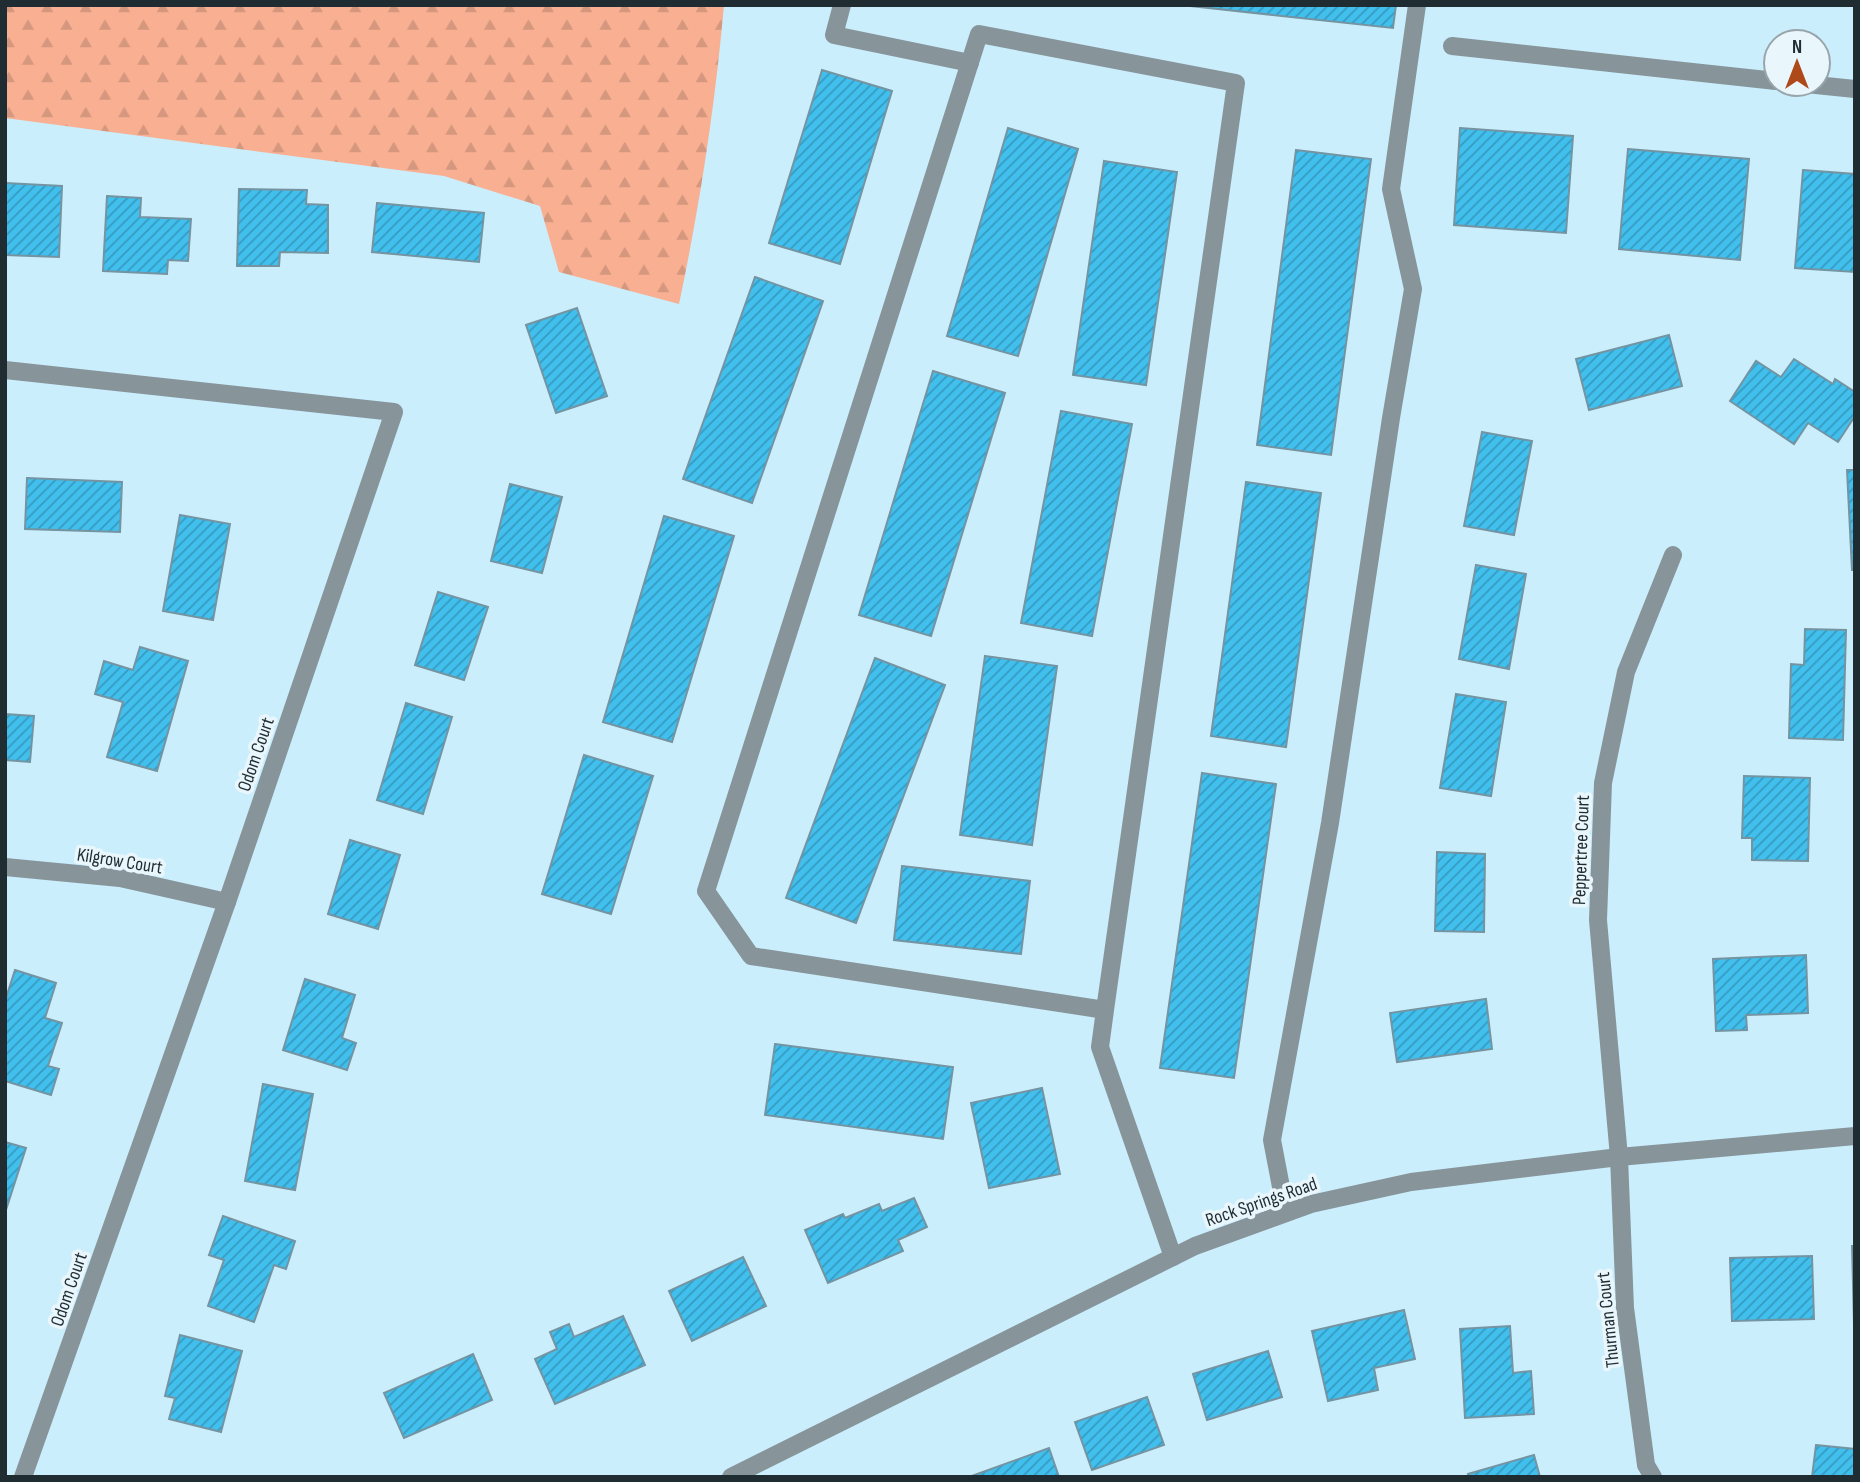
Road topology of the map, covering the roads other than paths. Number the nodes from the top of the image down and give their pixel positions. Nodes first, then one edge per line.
1 (842, 5) edge
2 (1416, 5) edge
3 (1452, 46) dead end
4 (970, 63) junction
5 (1762, 79) edge
6 (1832, 87) edge
7 (1855, 89) edge
8 (5, 370) edge
9 (1673, 555) dead end
10 (5, 867) edge
11 (227, 902) junction
12 (1105, 1010) junction
13 (1855, 1136) edge
14 (1619, 1157) junction
15 (1286, 1213) junction
16 (1173, 1257) junction
17 (23, 1477) edge
18 (731, 1477) edge
19 (1653, 1477) edge

1 - 4 street
2 - 15 street
3 - 5 street
4 - 12 street
4 - 12 street
6 - 7 street
8 - 11 street, Odom Court
9 - 14 street, Peppertree Court
10 - 11 street, Kilgrow Court
11 - 17 street, Odom Court
12 - 16 street
13 - 14 street, Rock Springs Road
14 - 15 street, Rock Springs Road
14 - 19 street, Thurman Court
15 - 16 street, Rock Springs Road
16 - 18 street, Rock Springs Road

